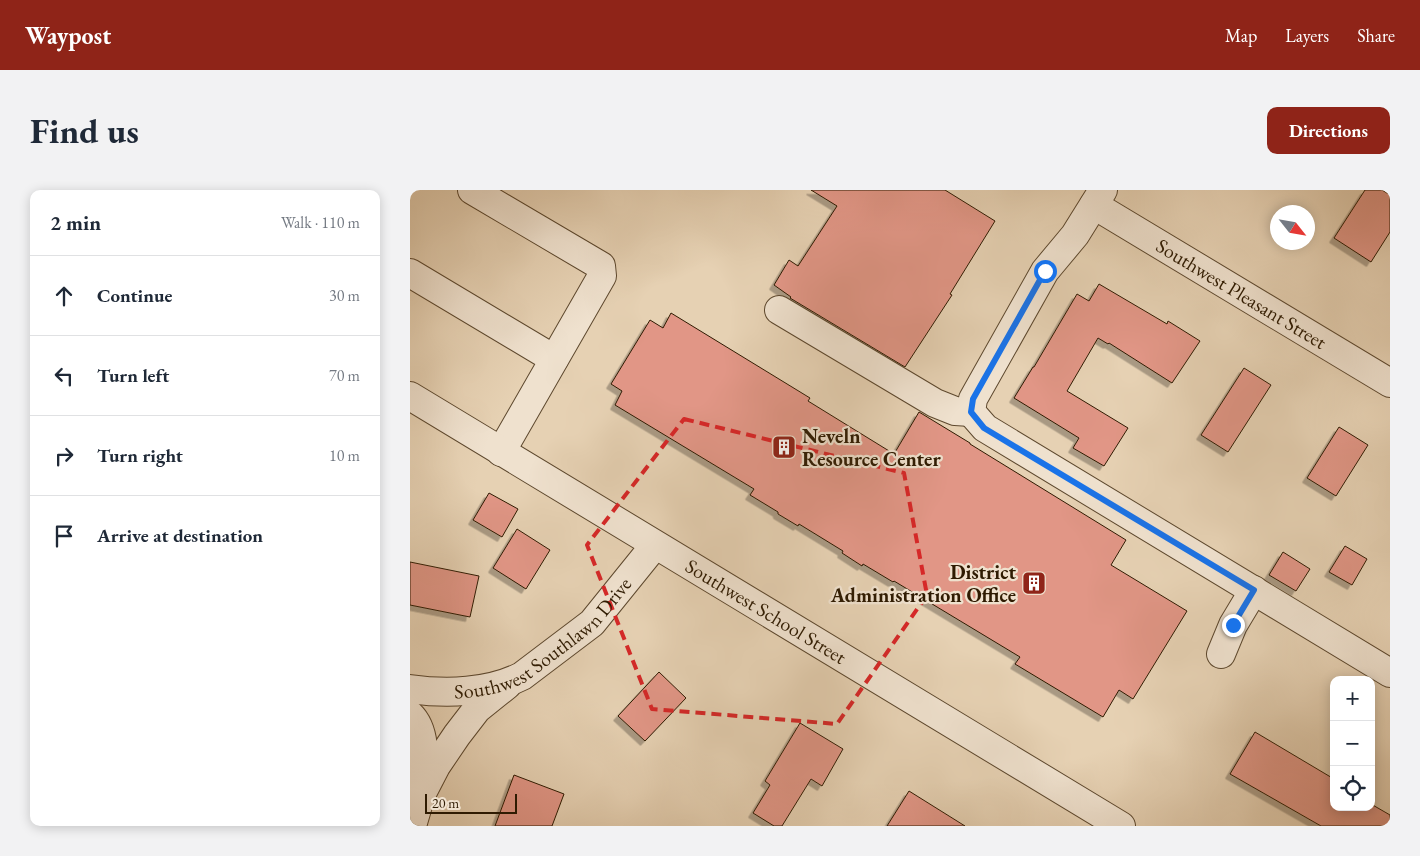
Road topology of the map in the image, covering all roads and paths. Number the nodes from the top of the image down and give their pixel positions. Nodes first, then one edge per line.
1 (472, 190) edge
2 (1095, 196) edge
3 (410, 273) edge
4 (779, 310) dead end
5 (554, 359) junction
6 (1390, 383) edge
7 (410, 396) edge
8 (971, 412) junction
9 (501, 452) junction
10 (655, 545) junction
11 (1254, 590) junction
12 (1221, 654) dead end
13 (1390, 672) edge
14 (509, 682) junction
15 (410, 689) edge
16 (410, 715) edge
17 (421, 795) junction
18 (412, 826) edge
19 (1122, 826) edge

1 - 5 street
2 - 6 street, Southwest Pleasant Street
2 - 8 street
3 - 5 street
4 - 8 street
5 - 9 street
7 - 9 street, Southwest School Street
8 - 11 street
9 - 10 street, Southwest School Street
10 - 14 street, Southwest Southlawn Drive
10 - 19 street, Southwest School Street
11 - 12 street
11 - 13 street
14 - 15 street, Southwest Southlawn Drive
14 - 17 street
16 - 17 street
17 - 18 street

